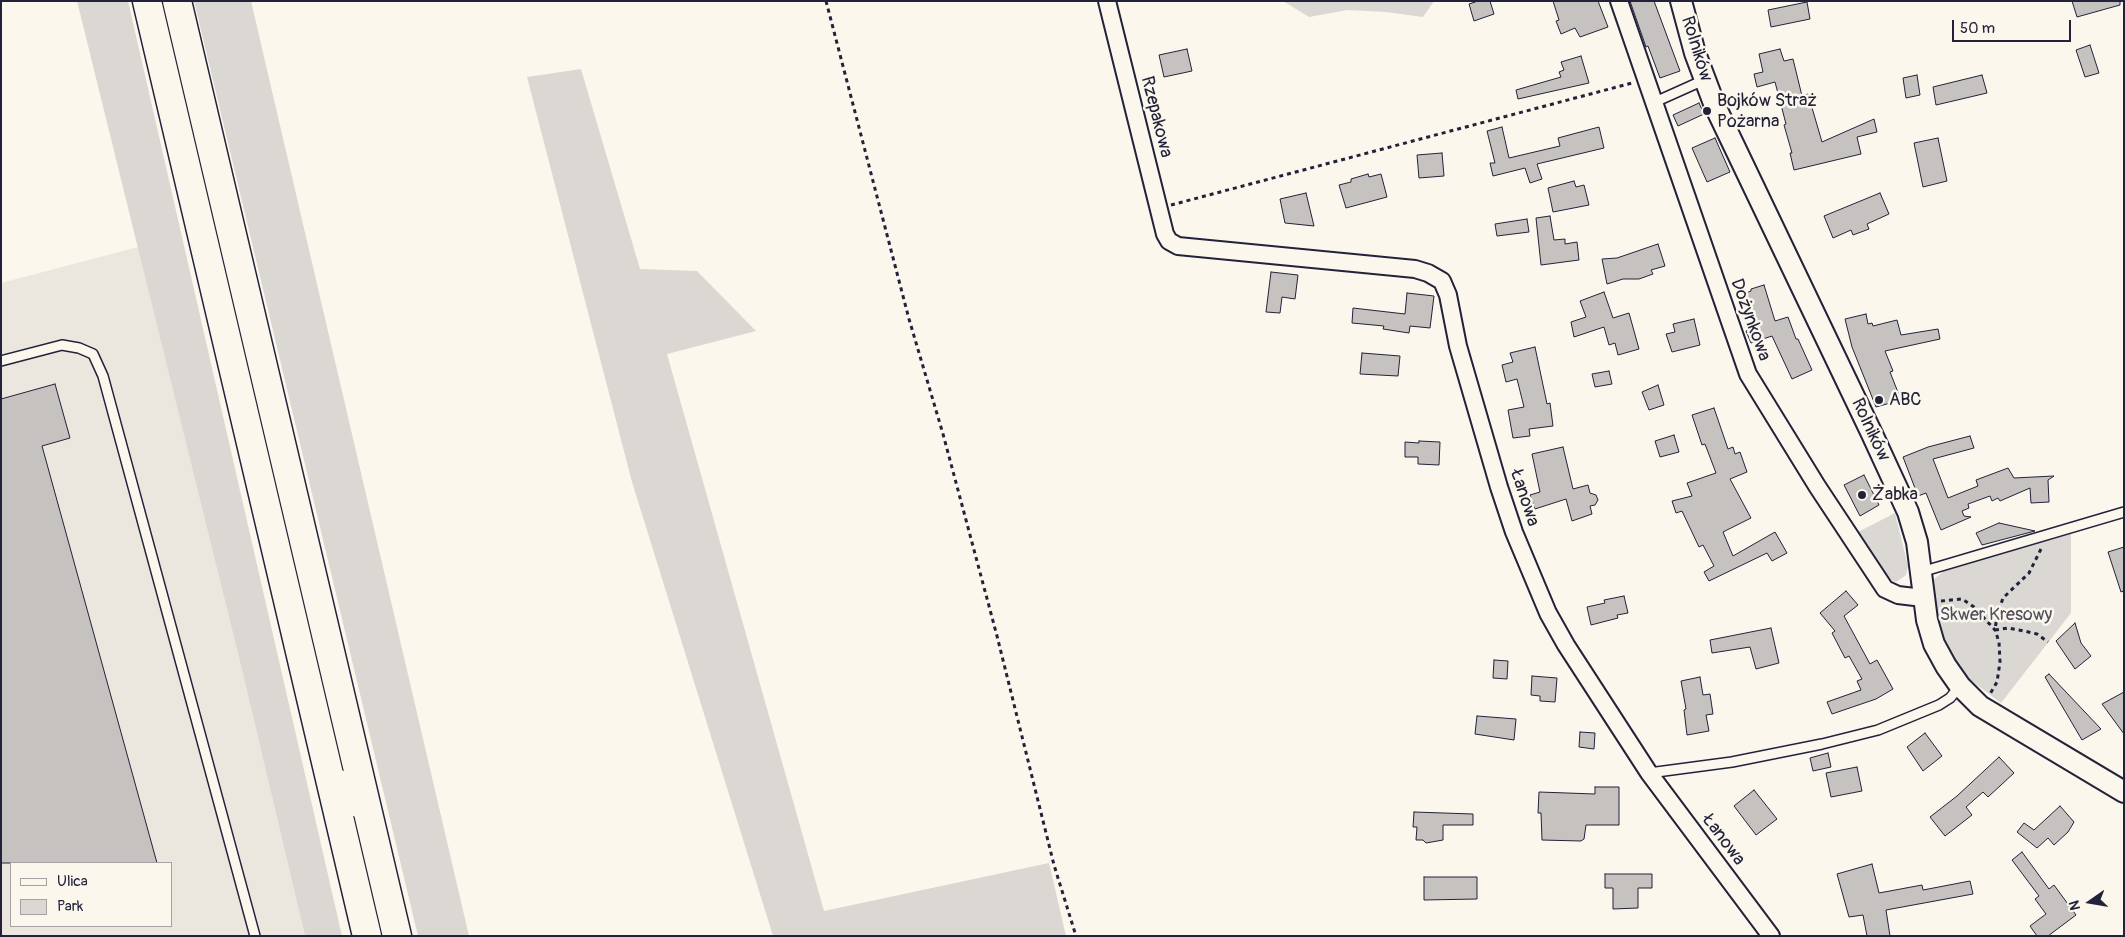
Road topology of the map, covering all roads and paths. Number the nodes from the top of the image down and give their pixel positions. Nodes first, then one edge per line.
1 (147, 1) edge
2 (177, 1) edge
3 (826, 1) edge
4 (1107, 1) edge
5 (1619, 1) edge
6 (1681, 1) edge
7 (1647, 79) junction
8 (1704, 80) junction
9 (1655, 102) junction
10 (1159, 208) junction
11 (1169, 241) joint
12 (1, 361) edge
13 (2124, 512) edge
14 (2041, 536) junction
15 (1921, 572) junction
16 (1929, 600) junction
17 (1995, 630) junction
18 (2048, 642) dead end
19 (330, 651) junction
20 (302, 659) junction
21 (1960, 686) junction
22 (1989, 694) dead end
23 (343, 748) dead end
24 (334, 751) dead end
25 (343, 769) dead end
26 (1649, 773) junction
27 (2124, 792) edge
28 (356, 825) dead end
29 (366, 843) dead end
30 (357, 852) dead end
31 (255, 936) edge
32 (368, 936) edge
33 (397, 936) edge
34 (1076, 936) edge
35 (1771, 936) edge

1 - 20 highway
2 - 19 highway
3 - 34 path
4 - 10 street, Rzepakowa
5 - 7 street, Dożynkowa
6 - 8 street, Rolników
7 - 9 street, Dożynkowa
7 - 10 path
8 - 9 lane
8 - 15 street, Rolników
9 - 16 street, Dożynkowa
10 - 11 street, Rzepakowa
11 - 26 street, Łanowa
12 - 31 lane
13 - 14 lane
14 - 15 lane
14 - 17 path
15 - 16 street, Rolników
16 - 17 path
16 - 21 street, Rolników
17 - 18 path
17 - 22 path
19 - 23 lane
19 - 33 highway
20 - 24 lane
20 - 32 highway
21 - 26 lane
21 - 27 street, Rolników
25 - 28 lane
26 - 35 street, Łanowa
29 - 33 lane
30 - 32 lane

